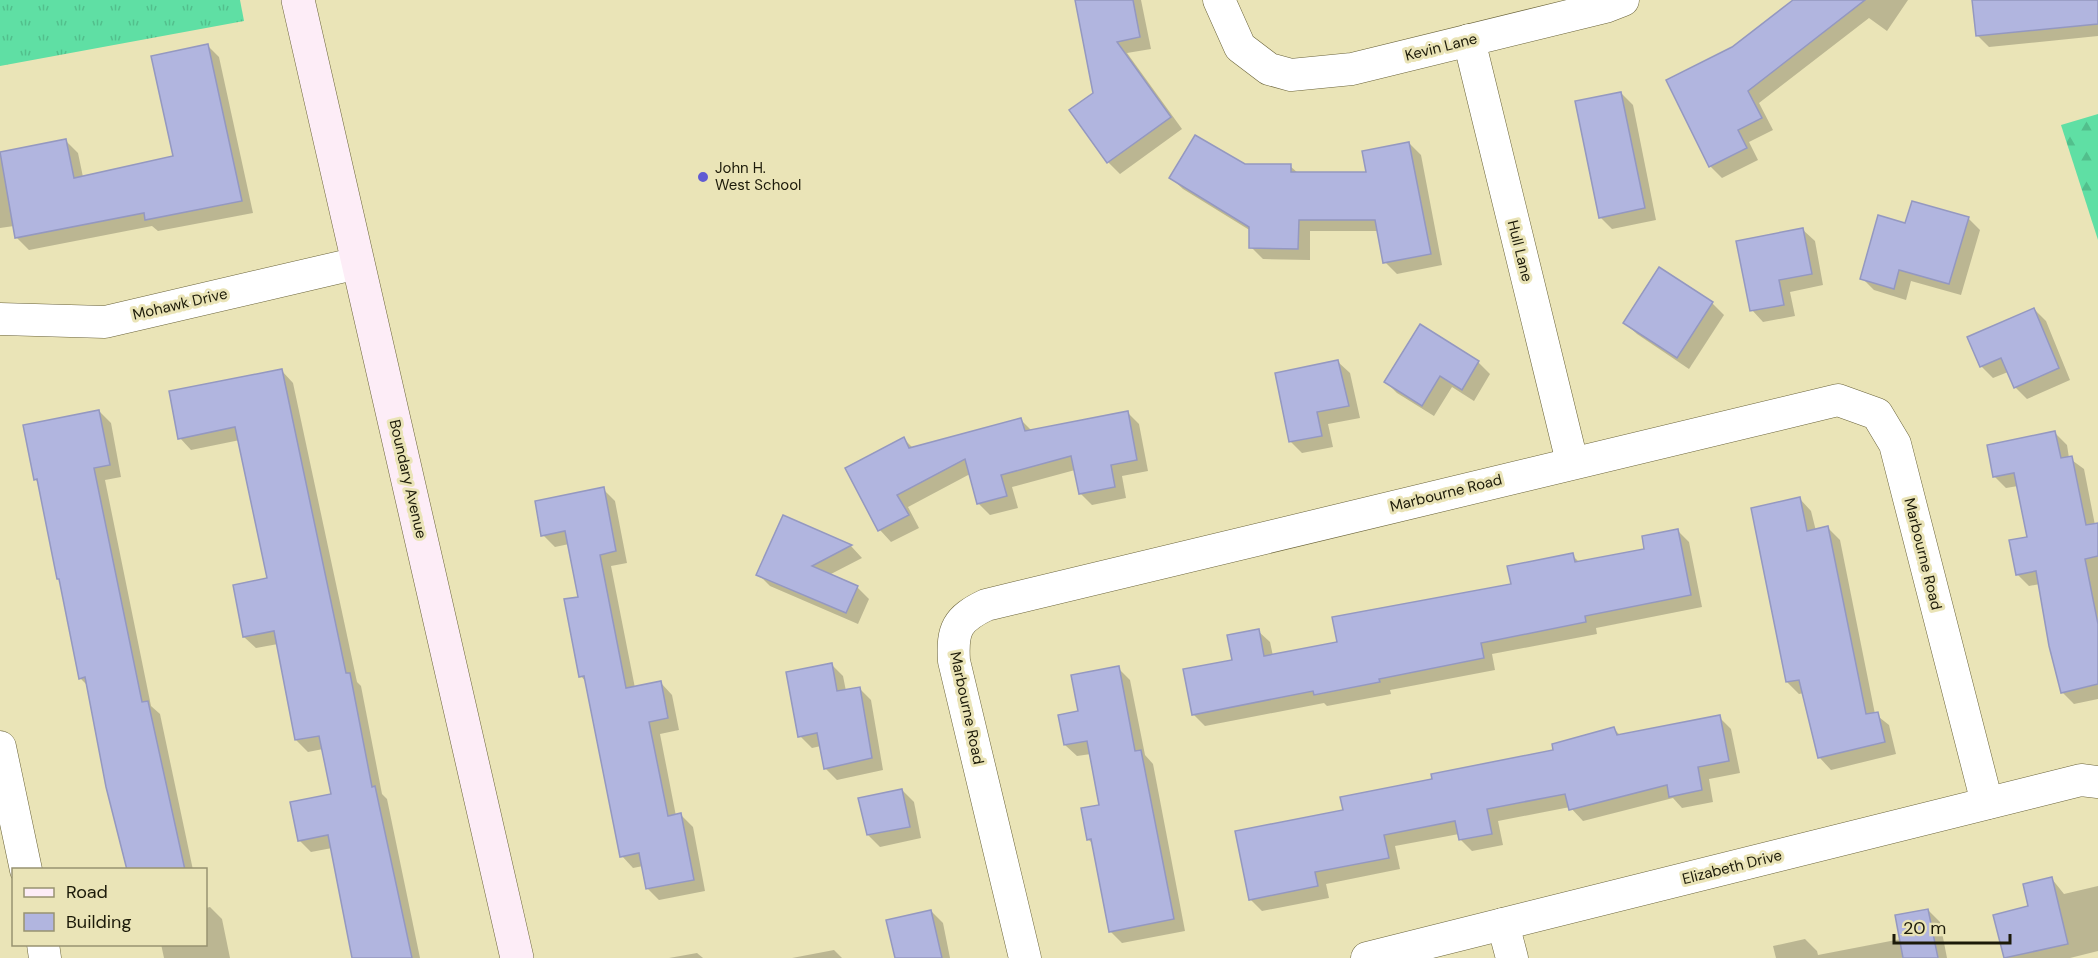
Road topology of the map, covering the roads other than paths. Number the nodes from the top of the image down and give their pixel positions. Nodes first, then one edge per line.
1 (298, 0) edge
2 (1219, 0) edge
3 (1623, 0) edge
4 (1468, 40) junction
5 (358, 263) junction
6 (0, 319) edge
7 (1572, 462) junction
8 (0, 747) edge
9 (2098, 782) edge
10 (1987, 803) junction
11 (27, 868) edge
12 (1503, 924) junction
13 (517, 958) edge
14 (1026, 958) edge
15 (1367, 958) edge
16 (1512, 958) edge

1 - 5 main road, Boundary Avenue
2 - 4 street, Kevin Lane
3 - 4 street, Kevin Lane
4 - 7 street, Hull Lane
5 - 6 street, Mohawk Drive
5 - 13 main road, Boundary Avenue
7 - 10 street, Marbourne Road
7 - 14 street, Marbourne Road
8 - 11 street
9 - 10 street, Elizabeth Drive
10 - 12 street, Elizabeth Drive
12 - 15 street, Elizabeth Drive
12 - 16 street

